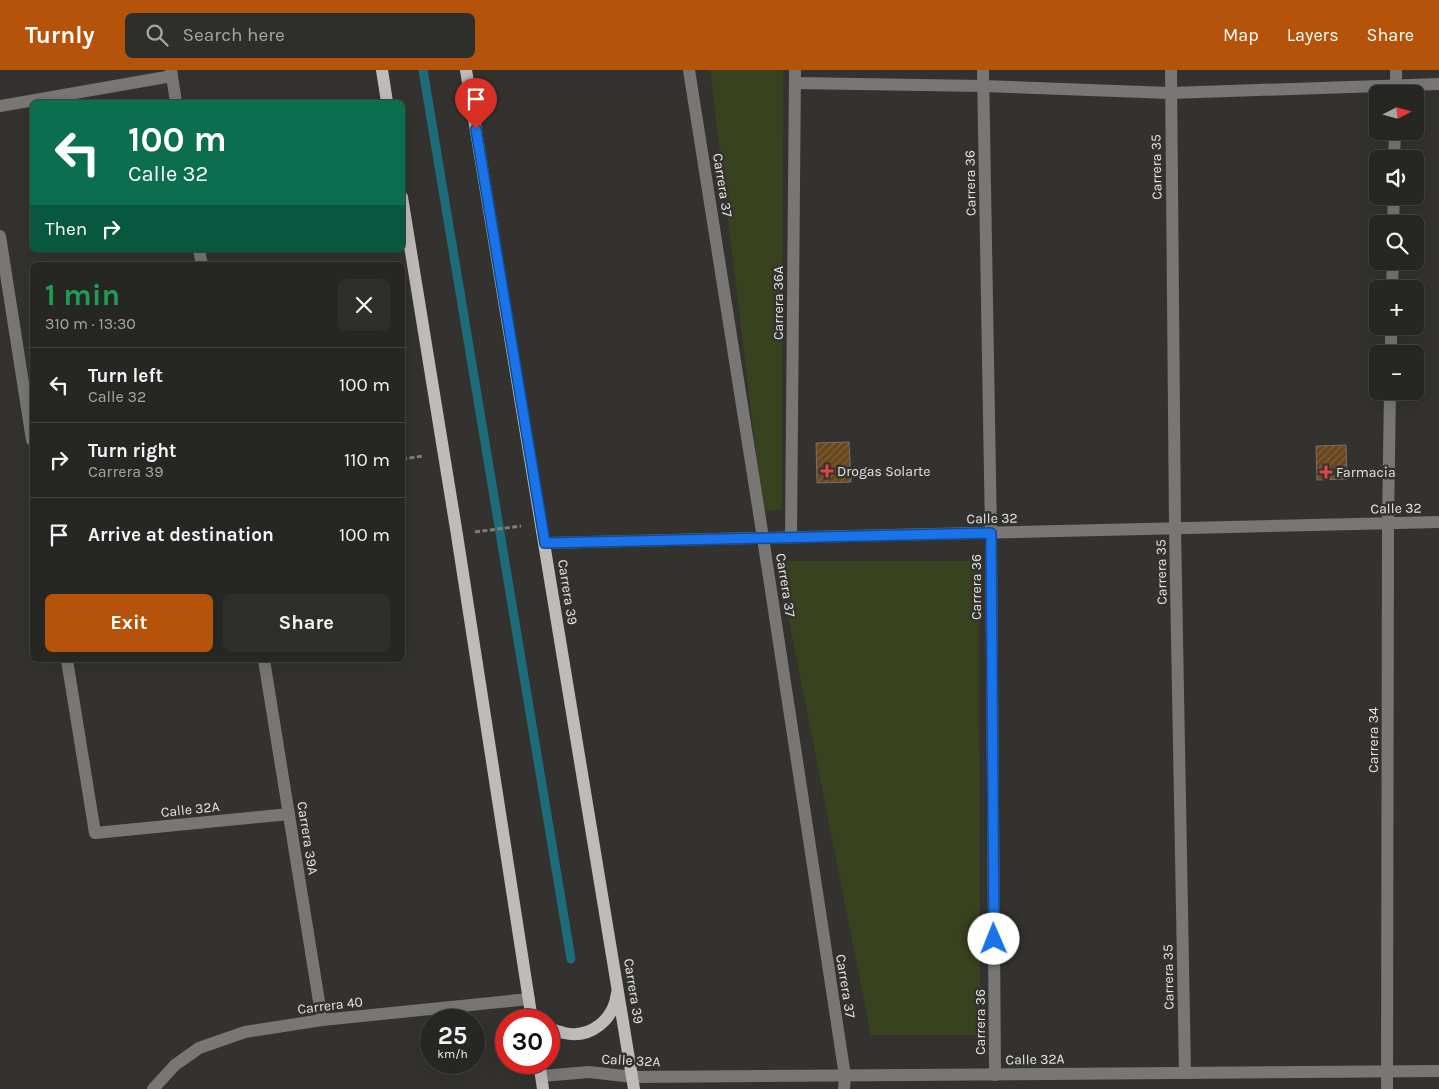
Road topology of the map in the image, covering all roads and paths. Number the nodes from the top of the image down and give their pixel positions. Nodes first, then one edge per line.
1 (382, 70) edge
2 (466, 70) edge
3 (689, 70) edge
4 (983, 70) edge
5 (1171, 70) edge
6 (1396, 70) edge
7 (171, 73) edge
8 (795, 76) edge
9 (1439, 84) edge
10 (1396, 85) edge
11 (983, 86) junction
12 (1424, 86) edge
13 (1369, 90) edge
14 (1170, 93) junction
15 (30, 100) edge
16 (31, 100) edge
17 (176, 100) edge
18 (387, 100) edge
19 (0, 106) edge
20 (405, 215) edge
21 (0, 236) edge
22 (1390, 400) edge
23 (30, 427) edge
24 (1439, 522) edge
25 (1388, 523) junction
26 (518, 526) dead end
27 (1175, 528) junction
28 (485, 531) dead end
29 (991, 533) junction
30 (792, 537) junction
31 (763, 538) junction
32 (545, 543) junction
33 (68, 662) edge
34 (264, 662) edge
35 (289, 814) junction
36 (618, 984) junction
37 (529, 1000) junction
38 (530, 1009) edge
39 (533, 1009) edge
40 (322, 1020) junction
41 (560, 1032) edge
42 (1387, 1071) junction
43 (1439, 1071) edge
44 (1185, 1073) junction
45 (995, 1074) junction
46 (542, 1076) joint
47 (845, 1076) junction
48 (633, 1083) edge
49 (153, 1089) edge
50 (544, 1089) edge
51 (844, 1089) edge
52 (1387, 1089) edge

1 - 18 main road
2 - 32 main road, Carrera 39
3 - 31 street, Carrera 37
4 - 11 street, Carrera 36
5 - 14 street, Carrera 35
6 - 10 street
7 - 16 street
7 - 17 street
8 - 11 street
8 - 30 street, Carrera 36A
9 - 12 street
11 - 14 street
11 - 29 street, Carrera 36
13 - 14 street
14 - 27 street, Carrera 35
15 - 19 street
20 - 37 main road
21 - 23 street
22 - 25 street, Carrera 34
24 - 25 street, Calle 32
25 - 27 street, Calle 32
25 - 42 street, Carrera 34
26 - 28 path
27 - 29 street, Calle 32
27 - 44 street, Carrera 35
29 - 30 street, Calle 32
29 - 45 street, Carrera 36
30 - 31 street, Calle 32
31 - 32 street, Calle 32
31 - 47 street, Carrera 37
32 - 36 main road, Carrera 39
33 - 35 street, Calle 32A
34 - 35 street, Carrera 39A
35 - 40 street, Carrera 39A
36 - 41 main road
36 - 48 main road, Carrera 39
37 - 38 main road
37 - 39 main road
37 - 40 street, Carrera 40
40 - 49 street, Carrera 40
42 - 43 street, Calle 32A
42 - 44 street, Calle 32A
42 - 52 street, Carrera 34
44 - 45 street, Calle 32A
45 - 47 street, Calle 32A
46 - 48 street, Calle 32A
46 - 50 main road
47 - 48 street, Calle 32A
47 - 51 street, Carrera 37

